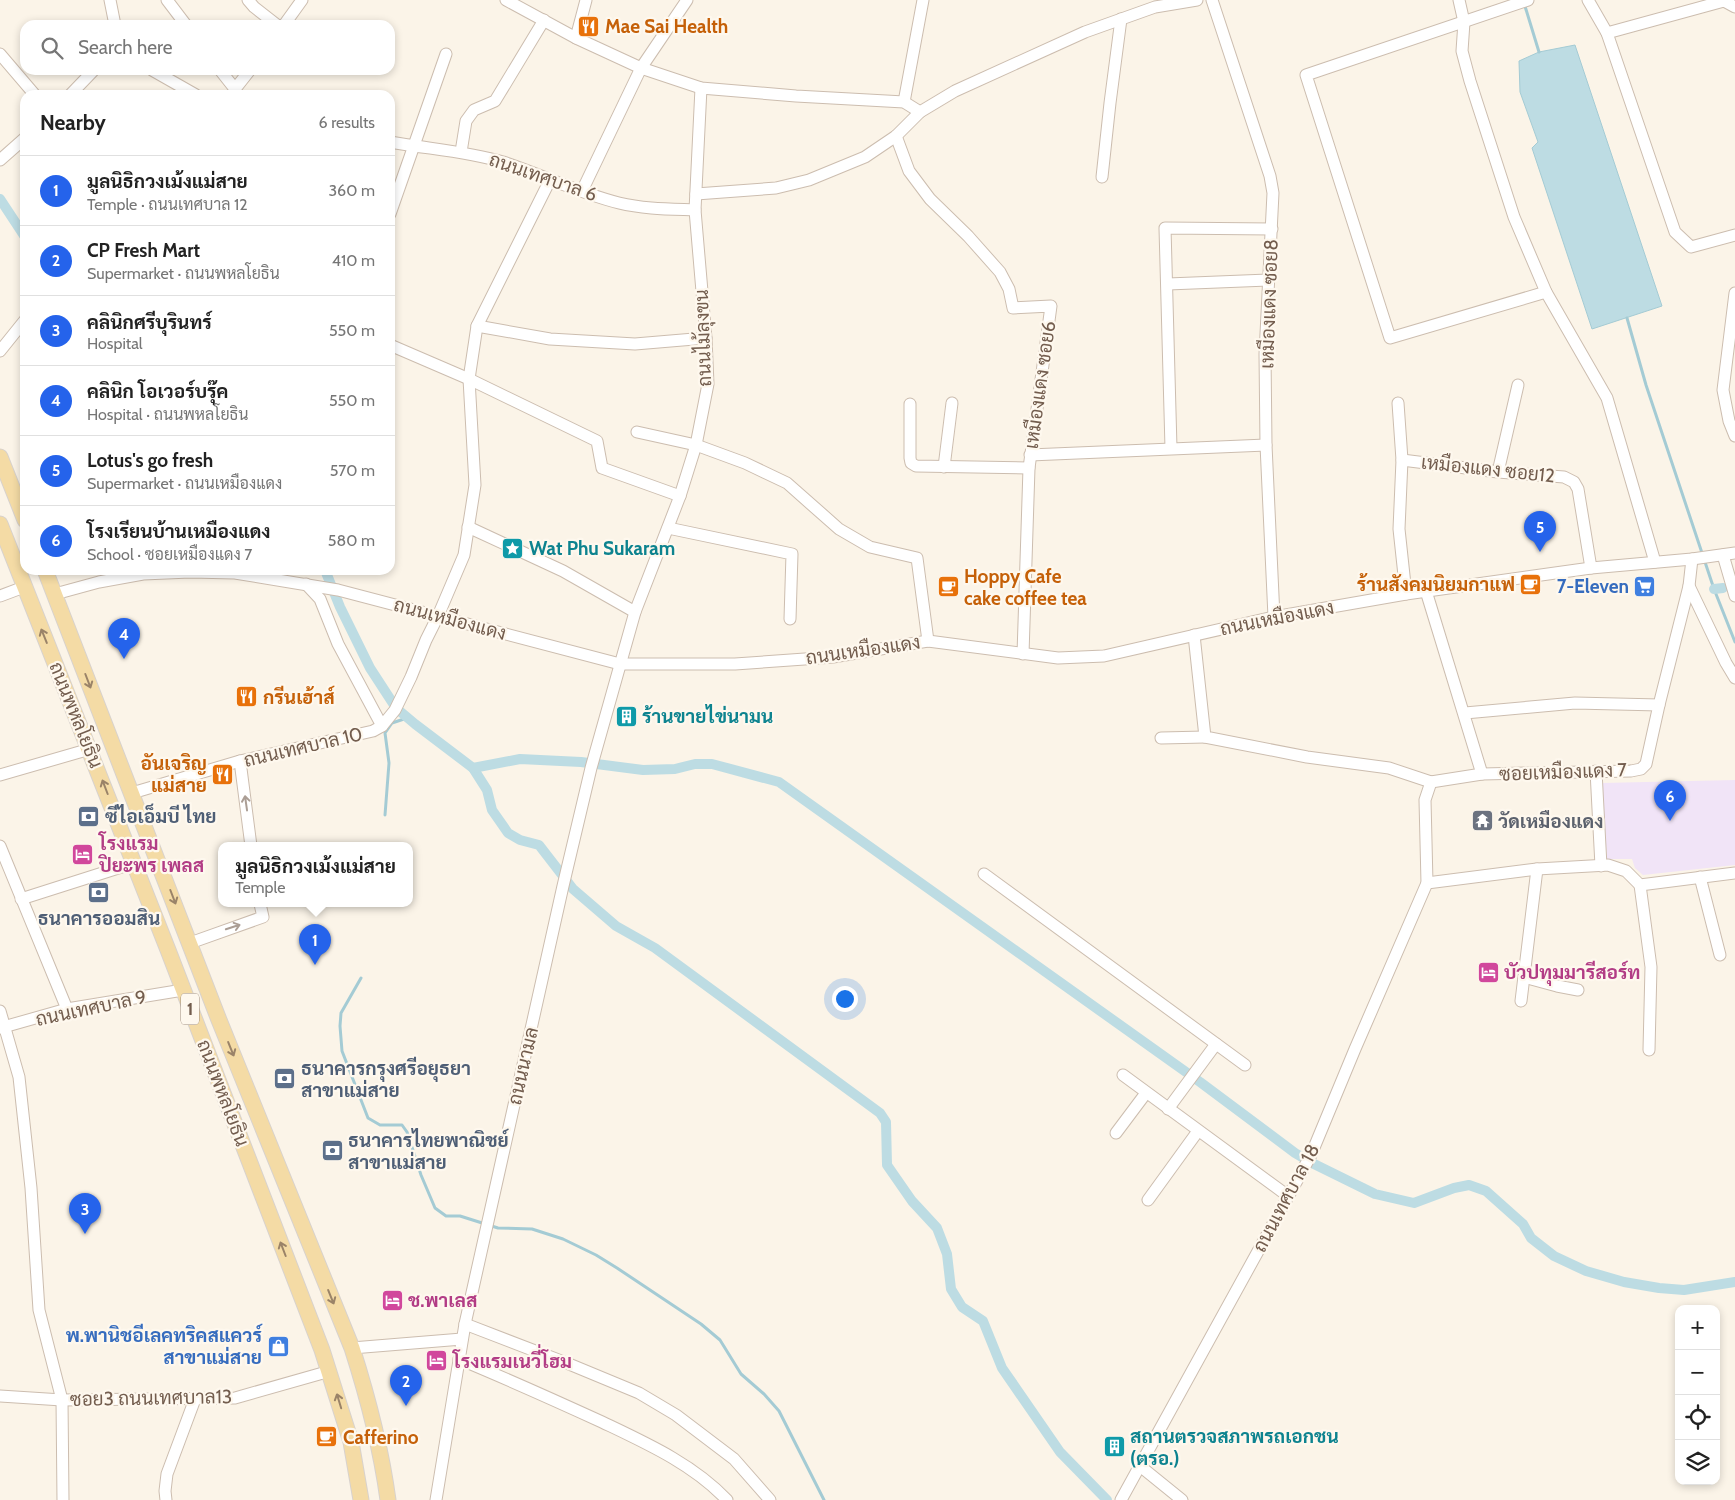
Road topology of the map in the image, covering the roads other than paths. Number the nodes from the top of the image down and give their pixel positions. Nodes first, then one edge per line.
1 (110, 0) edge
2 (167, 0) edge
3 (248, 0) edge
4 (302, 0) edge
5 (506, 0) edge
6 (586, 0) edge
7 (687, 0) edge
8 (923, 0) edge
9 (1196, 0) edge
10 (1212, 0) edge
11 (1459, 0) edge
12 (1528, 0) edge
13 (1588, 0) edge
14 (1156, 4) edge
15 (1735, 7) edge
16 (1122, 19) junction
17 (114, 20) edge
18 (182, 20) edge
19 (271, 20) edge
20 (288, 20) edge
21 (544, 20) junction
22 (1464, 22) junction
23 (1607, 33) junction
24 (576, 38) junction
25 (0, 54) edge
26 (446, 54) dead end
27 (642, 68) junction
28 (89, 75) edge
29 (161, 75) edge
30 (223, 75) edge
31 (246, 75) edge
32 (701, 88) junction
33 (31, 90) edge
34 (75, 90) edge
35 (187, 90) edge
36 (233, 90) edge
37 (235, 90) edge
38 (904, 102) junction
39 (920, 112) junction
40 (896, 136) junction
41 (20, 142) edge
42 (395, 143) edge
43 (414, 146) junction
44 (461, 152) junction
45 (0, 160) edge
46 (1102, 176) dead end
47 (550, 180) junction
48 (582, 191) junction
49 (696, 194) junction
50 (395, 200) edge
51 (695, 210) junction
52 (1272, 229) junction
53 (1735, 235) edge
54 (1268, 280) junction
55 (1168, 284) junction
56 (1546, 292) junction
57 (1735, 293) edge
58 (20, 326) edge
59 (477, 326) junction
60 (706, 338) junction
61 (395, 347) edge
62 (0, 351) edge
63 (469, 379) junction
64 (1518, 385) dead end
65 (952, 403) dead end
66 (1398, 403) dead end
67 (910, 404) dead end
68 (637, 432) dead end
69 (1735, 436) edge
70 (696, 445) junction
71 (1266, 445) junction
72 (1171, 448) junction
73 (1030, 455) junction
74 (0, 456) edge
75 (1402, 460) junction
76 (944, 467) junction
77 (1029, 468) junction
78 (1498, 472) junction
79 (680, 496) junction
80 (20, 507) edge
81 (468, 527) junction
82 (668, 528) junction
83 (1, 530) edge
84 (1735, 553) edge
85 (1718, 556) junction
86 (1695, 559) junction
87 (1655, 562) junction
88 (1591, 568) junction
89 (47, 575) edge
90 (138, 575) edge
91 (247, 575) edge
92 (309, 585) junction
93 (1689, 586) junction
94 (24, 587) junction
95 (1426, 591) junction
96 (55, 594) junction
97 (1406, 594) junction
98 (0, 596) edge
99 (1735, 596) edge
100 (635, 612) junction
101 (438, 616) junction
102 (1274, 617) junction
103 (790, 620) dead end
104 (1194, 635) junction
105 (928, 641) junction
106 (1023, 654) junction
107 (620, 664) junction
108 (1735, 678) edge
109 (1659, 706) junction
110 (1464, 713) junction
111 (388, 719) junction
112 (1205, 737) junction
113 (1161, 738) dead end
114 (90, 748) junction
115 (240, 761) junction
116 (1596, 771) junction
117 (1482, 774) junction
118 (0, 776) edge
119 (1431, 782) junction
120 (132, 792) junction
121 (250, 842) edge
122 (0, 846) edge
123 (134, 863) junction
124 (1601, 866) junction
125 (1537, 869) junction
126 (1735, 873) edge
127 (984, 874) dead end
128 (1700, 877) junction
129 (1427, 883) junction
130 (1640, 885) junction
131 (22, 899) junction
132 (261, 907) edge
133 (190, 943) junction
134 (168, 950) junction
135 (1720, 955) dead end
136 (1524, 977) junction
137 (205, 982) junction
138 (183, 990) junction
139 (1578, 990) dead end
140 (1521, 1001) dead end
141 (67, 1009) junction
142 (0, 1011) edge
143 (3, 1028) edge
144 (1216, 1044) junction
145 (1649, 1050) dead end
146 (1245, 1064) dead end
147 (1123, 1075) dead end
148 (1146, 1093) junction
149 (1168, 1108) junction
150 (1198, 1131) junction
151 (1116, 1133) dead end
152 (1288, 1196) junction
153 (1148, 1200) dead end
154 (464, 1324) junction
155 (462, 1339) junction
156 (352, 1348) junction
157 (459, 1359) junction
158 (330, 1372) junction
159 (0, 1396) edge
160 (195, 1399) junction
161 (62, 1400) junction
162 (1140, 1466) junction
163 (63, 1500) edge
164 (166, 1500) edge
165 (361, 1500) edge
166 (388, 1500) edge
167 (436, 1500) edge
168 (727, 1500) edge
169 (770, 1500) edge
170 (1121, 1500) edge
171 (1182, 1500) edge

1 - 17 street
2 - 18 street
3 - 19 street
4 - 20 street
5 - 21 street
6 - 24 street
7 - 27 street
8 - 38 street
9 - 14 street
10 - 52 street, เหมืองแดง ซอย8
11 - 22 street
12 - 22 street
13 - 23 street
14 - 16 street
15 - 23 street
16 - 39 street
16 - 46 street
21 - 24 street
21 - 44 street
22 - 56 street
22 - 56 street
23 - 53 street
24 - 27 street
25 - 33 street
26 - 43 street
27 - 32 street
27 - 48 street
28 - 34 street
29 - 35 street
30 - 36 street
31 - 37 street
32 - 38 street
32 - 49 street, ถนนไม้ลุงขน
38 - 39 street
39 - 40 street
40 - 49 street
40 - 73 street, เหมืองแดง ซอย6
41 - 45 street
42 - 43 street, ถนนเทศบาล 6
43 - 44 street, ถนนเทศบาล 6
43 - 50 street
44 - 47 street, ถนนเทศบาล 6
47 - 48 street, ถนนเทศบาล 6
47 - 59 street
48 - 51 street, ถนนเทศบาล 6
49 - 51 street, ถนนไม้ลุงขน
51 - 60 street, ถนนไม้ลุงขน
52 - 54 street, เหมืองแดง ซอย8
52 - 55 street
54 - 55 street
54 - 71 street, เหมืองแดง ซอย8
55 - 72 street
56 - 87 street
57 - 69 street
58 - 62 street
59 - 60 street
59 - 63 street
60 - 70 street, ถนนไม้ลุงขน
61 - 63 street
63 - 79 street
63 - 81 street
64 - 78 street
65 - 76 street
66 - 75 street
67 - 76 street
68 - 70 street
70 - 79 street, ถนนไม้ลุงขน
70 - 105 street
71 - 72 street
71 - 102 street, เหมืองแดง ซอย8
72 - 73 street
73 - 77 street, เหมืองแดง ซอย6
74 - 80 main road
75 - 78 street, เหมืองแดง ซอย12
75 - 97 street
76 - 77 street
77 - 106 street, เหมืองแดง ซอย6
78 - 88 street, เหมืองแดง ซอย12
79 - 82 street, ถนนไม้ลุงขน
81 - 100 street
81 - 101 street
82 - 100 street, ถนนไม้ลุงขน
82 - 103 street
83 - 94 main road, ถนนพหลโยธิน / 1
84 - 85 street, ถนนเหมืองแดง
85 - 86 street, ถนนเหมืองแดง
85 - 99 street
86 - 87 street, ถนนเหมืองแดง
86 - 93 street, ซอยเหมืองแดง 7
87 - 88 street, ถนนเหมืองแดง
88 - 95 street, ถนนเหมืองแดง
89 - 96 main road, ถนนพหลโยธิน / 1
90 - 96 street, ถนนเหมืองแดง
91 - 92 street, ถนนเหมืองแดง
92 - 101 street, ถนนเหมืองแดง
92 - 111 street
93 - 108 street
93 - 109 street, ซอยเหมืองแดง 7
94 - 98 street
114 -> 94 main road, ถนนพหลโยธิน / 1
95 - 97 street, ถนนเหมืองแดง
95 - 110 street
96 -> 120 main road, ถนนพหลโยธิน / 1
97 - 102 street, ถนนเหมืองแดง
100 - 107 street, ถนนไม้ลุงขน
101 - 107 street, ถนนเหมืองแดง
101 - 111 street
102 - 104 street, ถนนเหมืองแดง
104 - 106 street, ถนนเหมืองแดง
104 - 112 street
105 - 106 street, ถนนเหมืองแดง
105 - 107 street, ถนนเหมืองแดง
107 - 154 street, ถนนนามล
109 - 110 street
109 - 116 street, ซอยเหมืองแดง 7
110 - 117 street
111 - 115 street, ถนนเทศบาล 10
112 - 113 street
112 - 119 street
114 - 118 street
123 -> 114 main road, ถนนพหลโยธิน / 1
115 - 120 street, ถนนเทศบาล 10
121 -> 115 street
116 - 117 street, ซอยเหมืองแดง 7
116 - 124 street
117 - 119 street, ซอยเหมืองแดง 7
119 - 129 street
120 -> 133 main road, ถนนพหลโยธิน / 1
122 - 131 street
123 - 131 street
123 - 134 main road, ถนนพหลโยธิน / 1
124 - 125 street
124 - 130 street
125 - 129 street
125 - 136 street
126 - 128 street
127 - 144 street
128 - 130 street
128 - 135 street
129 - 152 street, ถนนเทศบาล 18
130 - 145 street
131 - 141 street
133 -> 132 street
133 - 134 main road
133 - 137 main road, ถนนพหลโยธิน / 1
134 - 138 main road, ถนนพหลโยธิน / 1
136 - 139 street
136 - 140 street
137 - 138 main road
137 -> 156 main road, ถนนพหลโยธิน / 1
138 - 141 street, ถนนเทศบาล 9
158 -> 138 main road, ถนนพหลโยธิน / 1
141 - 143 street, ถนนเทศบาล 9
142 - 143 street
143 - 161 street
144 - 146 street
144 - 149 street
147 - 148 street
148 - 149 street
148 - 151 street
149 - 150 street
150 - 152 street
150 - 153 street
152 - 162 street, ถนนเทศบาล 18
154 - 155 street, ถนนนามล
154 - 169 street
155 - 156 street
155 - 157 street, ถนนนามล
156 - 166 main road, ถนนพหลโยธิน / 1
157 - 167 street, ถนนนามล
157 - 168 street
158 - 160 street, ซอย3 ถนนเทศบาล13
165 -> 158 main road, ถนนพหลโยธิน / 1
159 - 161 street, ซอย3 ถนนเทศบาล13
160 - 161 street, ซอย3 ถนนเทศบาล13
160 - 164 street
161 - 163 street
162 - 170 street, ถนนเทศบาล 18
162 - 171 street

